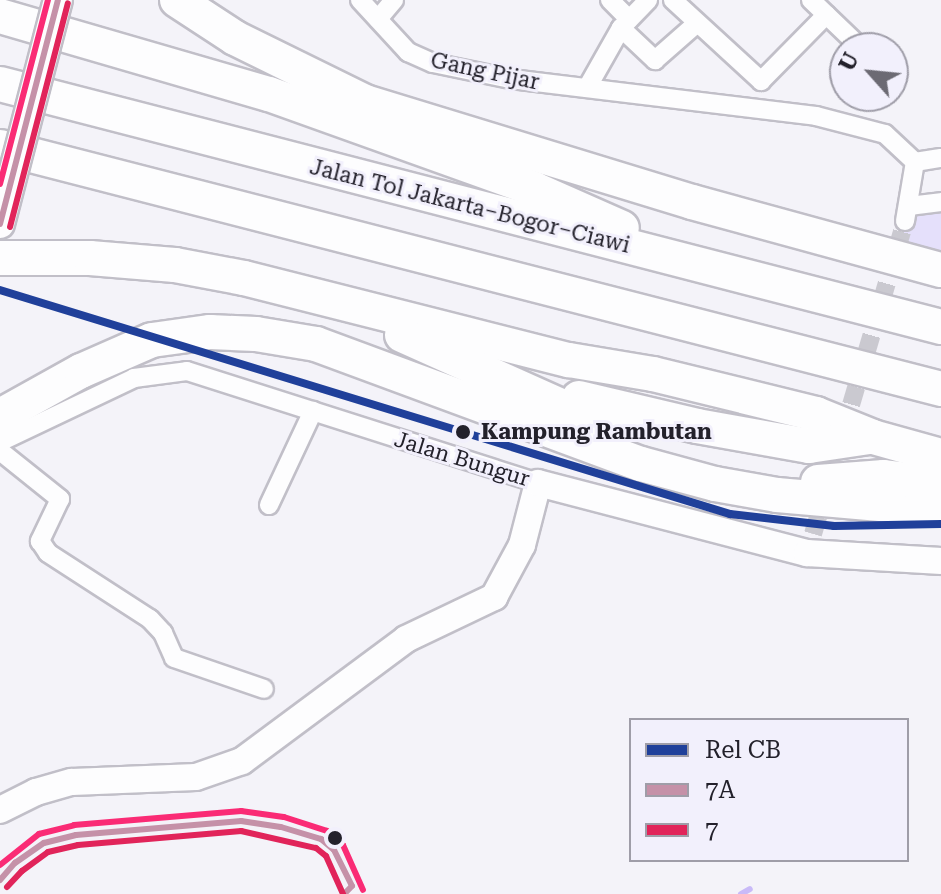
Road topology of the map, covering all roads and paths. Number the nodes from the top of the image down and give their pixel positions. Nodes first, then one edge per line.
1 (58, 0) edge
2 (177, 0) edge
3 (360, 0) edge
4 (394, 0) edge
5 (610, 0) edge
6 (648, 0) edge
7 (673, 0) edge
8 (811, 0) edge
9 (826, 15) junction
10 (0, 16) edge
11 (378, 19) junction
12 (625, 24) junction
13 (696, 24) junction
14 (844, 32) edge
15 (0, 84) edge
16 (587, 88) junction
17 (0, 147) edge
18 (941, 158) edge
19 (915, 162) junction
20 (941, 202) edge
21 (0, 224) edge
22 (0, 258) edge
23 (713, 268) junction
24 (941, 270) edge
25 (326, 299) junction
26 (941, 327) edge
27 (496, 379) junction
28 (941, 389) edge
29 (313, 411) junction
30 (0, 416) edge
31 (873, 437) junction
32 (0, 442) edge
33 (0, 451) edge
34 (941, 456) edge
35 (538, 483) junction
36 (941, 484) edge
37 (269, 505) dead end
38 (941, 505) edge
39 (941, 561) edge
40 (264, 689) dead end
41 (0, 810) edge

1 - 21 main road, bridge
2 - 24 highway
3 - 11 street, Gang Pijar
4 - 11 street
5 - 12 street
6 - 12 street
7 - 13 street
8 - 9 street
9 - 13 street
9 - 14 street
10 - 23 highway
11 - 16 street, Gang Pijar
12 - 13 street
12 - 16 street
15 - 23 highway, Jalan Tol Jakarta–Bogor–Ciawi
16 - 19 street, Gang Pijar
17 - 28 highway
18 - 19 street
19 - 20 street
22 - 25 highway
23 - 26 highway, Jalan Tol Jakarta–Bogor–Ciawi
25 - 27 highway
25 - 31 highway
27 - 31 highway
27 - 36 highway
29 - 32 street, Jalan Bungur
29 - 35 street, Jalan Bungur
29 - 37 street
30 - 38 highway
31 - 34 highway
33 - 40 street
35 - 39 street, Jalan Bungur
35 - 41 street

